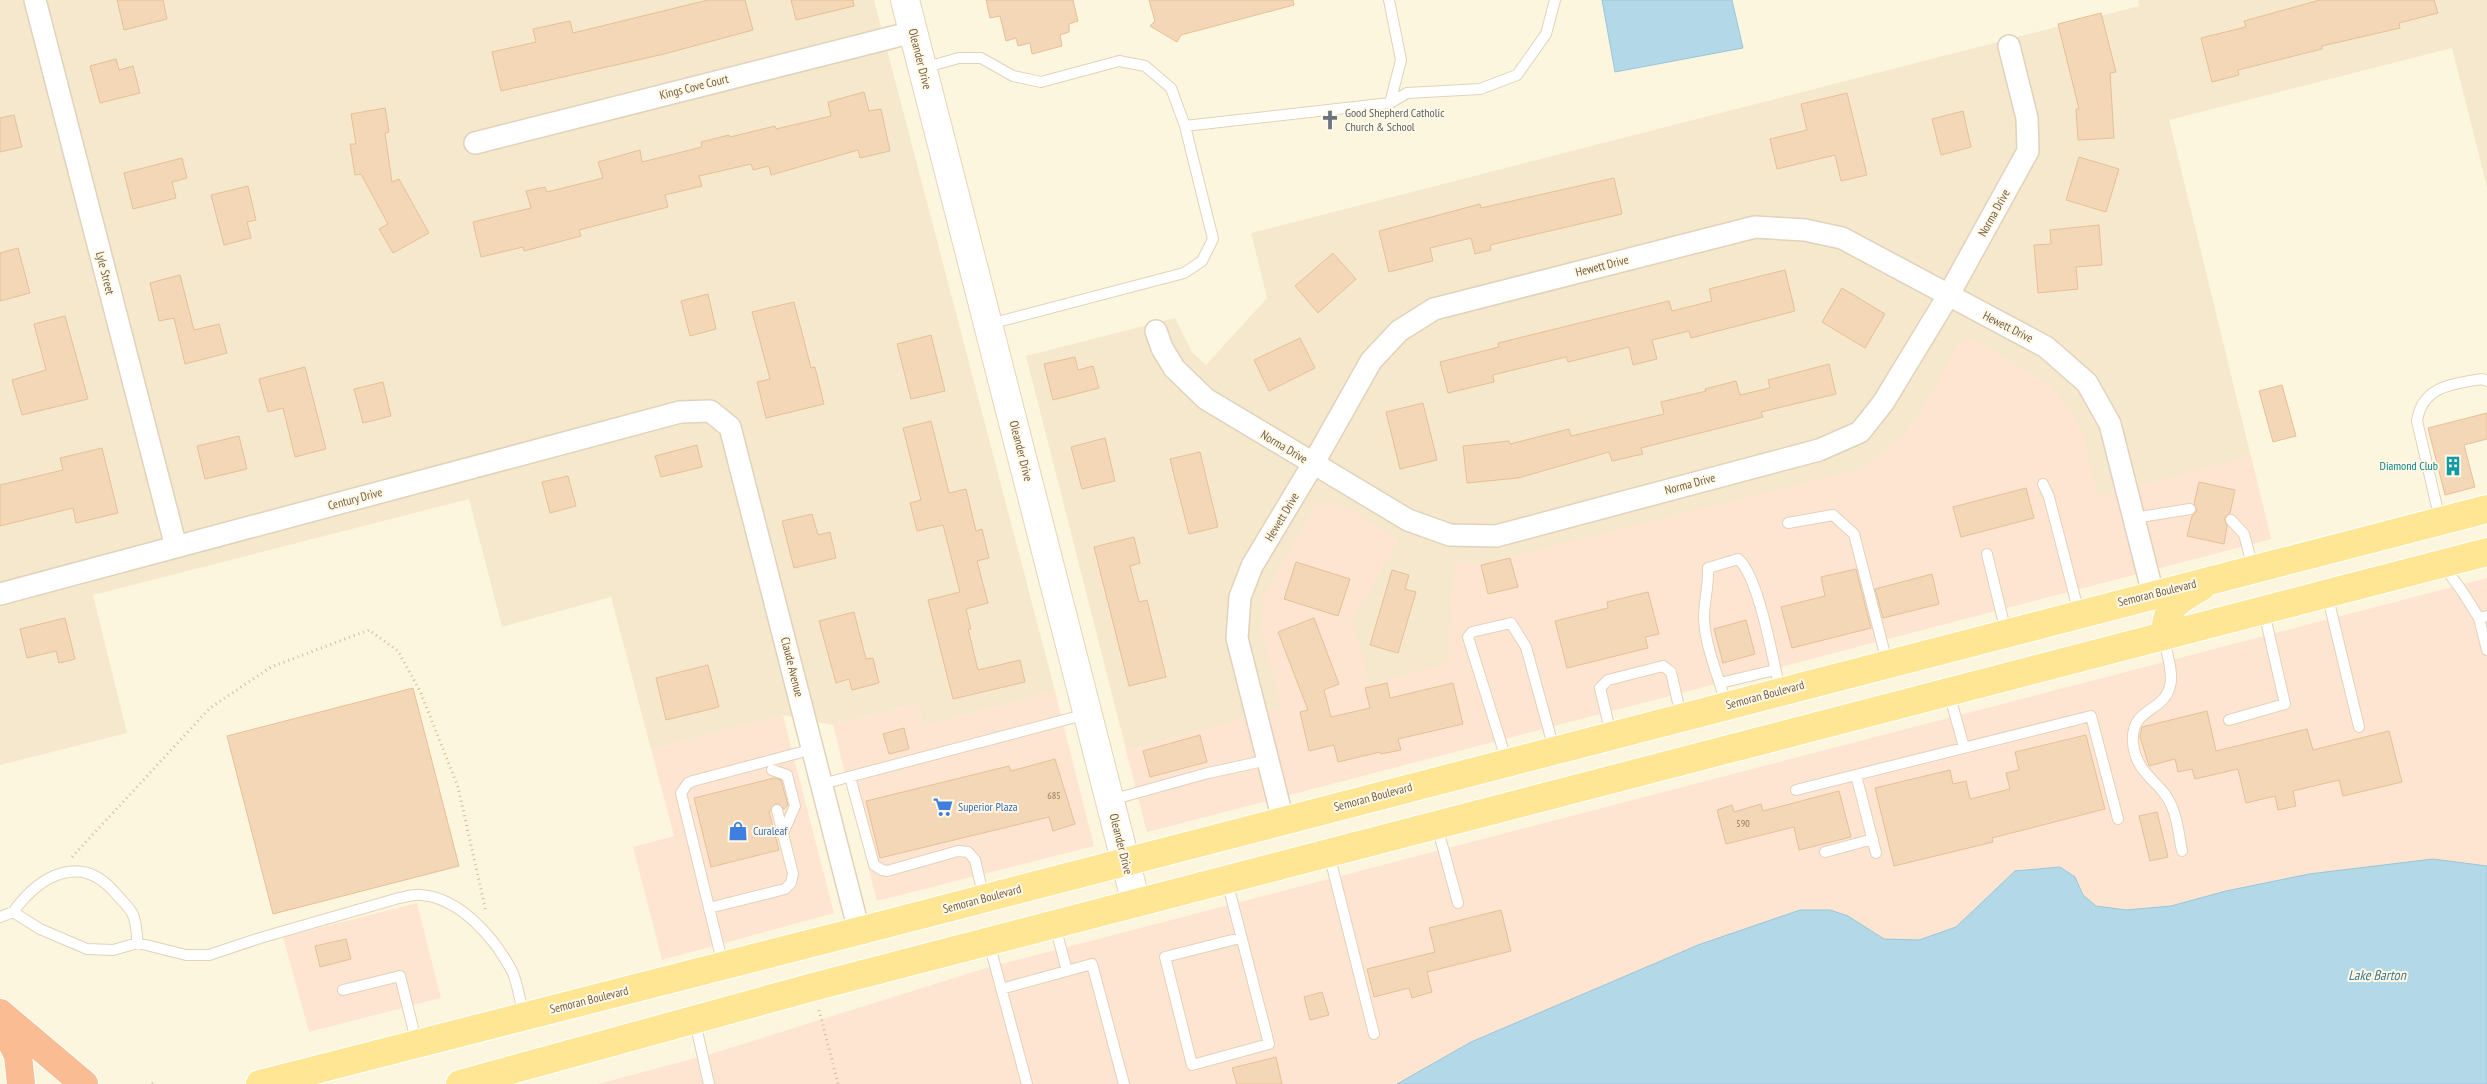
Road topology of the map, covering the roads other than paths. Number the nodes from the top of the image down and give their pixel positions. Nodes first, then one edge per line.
1 (34, 0) edge
2 (904, 0) edge
3 (1389, 0) edge
4 (1555, 0) edge
5 (913, 32) junction
6 (2010, 46) dead end
7 (922, 68) junction
8 (1390, 103) junction
9 (1185, 126) junction
10 (475, 143) dead end
11 (1948, 296) junction
12 (989, 325) junction
13 (1156, 331) dead end
14 (2487, 381) edge
15 (710, 411) joint
16 (1313, 464) junction
17 (2043, 484) dead end
18 (2190, 509) dead end
19 (2487, 509) edge
20 (2134, 518) junction
21 (2231, 520) dead end
22 (2440, 521) junction
23 (1788, 523) dead end
24 (176, 547) junction
25 (2487, 552) edge
26 (1987, 554) dead end
27 (2442, 564) junction
28 (2253, 568) junction
29 (2215, 578) junction
30 (0, 594) edge
31 (2153, 594) junction
32 (2326, 594) junction
33 (2264, 610) junction
34 (2079, 613) junction
35 (2483, 617) edge
36 (2006, 632) junction
37 (2164, 636) junction
38 (2487, 650) edge
39 (2104, 651) junction
40 (1888, 663) junction
41 (1777, 681) junction
42 (1949, 692) junction
43 (1723, 694) junction
44 (1088, 714) junction
45 (1681, 717) junction
46 (2229, 720) dead end
47 (2359, 727) dead end
48 (1611, 735) junction
49 (1964, 748) junction
50 (813, 749) junction
51 (1554, 750) junction
52 (1268, 760) junction
53 (1507, 762) junction
54 (770, 770) junction
55 (1856, 775) junction
56 (850, 777) junction
57 (822, 784) junction
58 (1796, 790) dead end
59 (1110, 800) junction
60 (777, 810) dead end
61 (2118, 819) dead end
62 (1283, 820) junction
63 (1437, 825) junction
64 (783, 833) junction
65 (1873, 840) junction
66 (2182, 851) dead end
67 (1825, 852) dead end
68 (1329, 853) junction
69 (1876, 854) dead end
70 (1125, 862) junction
71 (1227, 880) junction
72 (984, 899) junction
73 (1136, 903) junction
74 (1458, 903) dead end
75 (708, 908) junction
76 (13, 912) junction
77 (0, 918) edge
78 (1055, 924) junction
79 (860, 931) junction
80 (1240, 938) junction
81 (989, 942) junction
82 (138, 943) junction
83 (723, 966) junction
84 (1067, 971) junction
85 (1001, 989) junction
86 (343, 990) dead end
87 (0, 1013) edge
88 (524, 1017) junction
89 (0, 1020) edge
90 (694, 1020) junction
91 (1374, 1034) dead end
92 (417, 1044) junction
93 (515, 1077) edge
94 (21, 1084) edge
95 (84, 1084) edge
96 (260, 1084) edge
97 (460, 1084) edge
98 (710, 1084) edge
99 (1027, 1084) edge
100 (1124, 1084) edge

1 - 24 street, Lyle Street
2 - 5 street, Oleander Drive
3 - 8 lane
4 - 8 lane
5 - 7 street, Oleander Drive
5 - 10 street, Kings Cove Court
6 - 11 street, Norma Drive
7 - 9 lane
7 - 12 street, Oleander Drive
8 - 9 lane
9 - 12 lane
11 - 16 street, Hewett Drive
11 - 16 street, Norma Drive
11 - 20 street, Hewett Drive
12 - 44 street, Oleander Drive
13 - 16 street, Norma Drive
14 - 22 lane
15 - 24 street, Century Drive
15 - 50 street, Claude Avenue
16 - 52 street, Hewett Drive
17 - 34 lane
18 - 20 lane
19 - 22 main road, Semoran Boulevard
20 - 31 street, Hewett Drive
21 - 28 lane
22 - 28 main road, Semoran Boulevard
23 - 40 lane
24 - 30 street, Century Drive
25 - 27 main road
26 - 36 lane
27 - 32 main road
27 - 35 lane
28 - 29 main road, Semoran Boulevard
29 - 31 main road, Semoran Boulevard
29 - 37 main road
31 - 34 main road, Semoran Boulevard
31 - 39 main road
32 - 33 main road
32 - 47 lane
33 - 37 main road
33 - 46 lane
34 - 36 main road, Semoran Boulevard
35 - 38 lane
36 - 40 main road, Semoran Boulevard
37 - 39 main road
37 - 66 lane
39 - 42 main road
40 - 41 main road, Semoran Boulevard
41 - 43 main road, Semoran Boulevard
41 - 43 lane
42 - 49 lane
42 - 63 main road
43 - 45 main road, Semoran Boulevard
44 - 56 lane
44 - 59 street, Oleander Drive
45 - 48 main road, Semoran Boulevard
45 - 48 lane
48 - 51 main road, Semoran Boulevard
49 - 55 lane
49 - 61 lane
50 - 54 lane
50 - 57 street, Claude Avenue
51 - 53 main road, Semoran Boulevard
51 - 53 lane
52 - 59 lane
52 - 62 street, Hewett Drive
53 - 62 main road, Semoran Boulevard
54 - 64 lane
54 - 75 lane
55 - 58 lane
55 - 65 lane
56 - 57 lane
56 - 72 lane
57 - 79 street, Claude Avenue
59 - 70 street, Oleander Drive
60 - 64 lane
62 - 70 main road, Semoran Boulevard
63 - 68 main road
63 - 74 lane
64 - 75 lane
65 - 67 lane
65 - 69 lane
68 - 71 main road
68 - 91 lane
70 - 72 main road, Semoran Boulevard
70 - 73 street, Oleander Drive
71 - 73 main road
71 - 80 lane
72 - 79 main road, Semoran Boulevard
73 - 78 main road
75 - 83 lane
76 - 77 lane
76 - 82 lane
76 - 82 lane
78 - 81 main road
78 - 84 lane
79 - 83 main road, Semoran Boulevard
80 - 80 lane
81 - 85 lane
81 - 90 main road
82 - 88 lane
83 - 88 main road, Semoran Boulevard
84 - 85 lane
84 - 100 lane
85 - 99 lane
86 - 92 lane
87 - 95 highway
88 - 92 main road, Semoran Boulevard
89 - 94 highway
90 - 93 main road
90 - 98 lane
92 - 96 main road, Semoran Boulevard
93 - 97 main road

